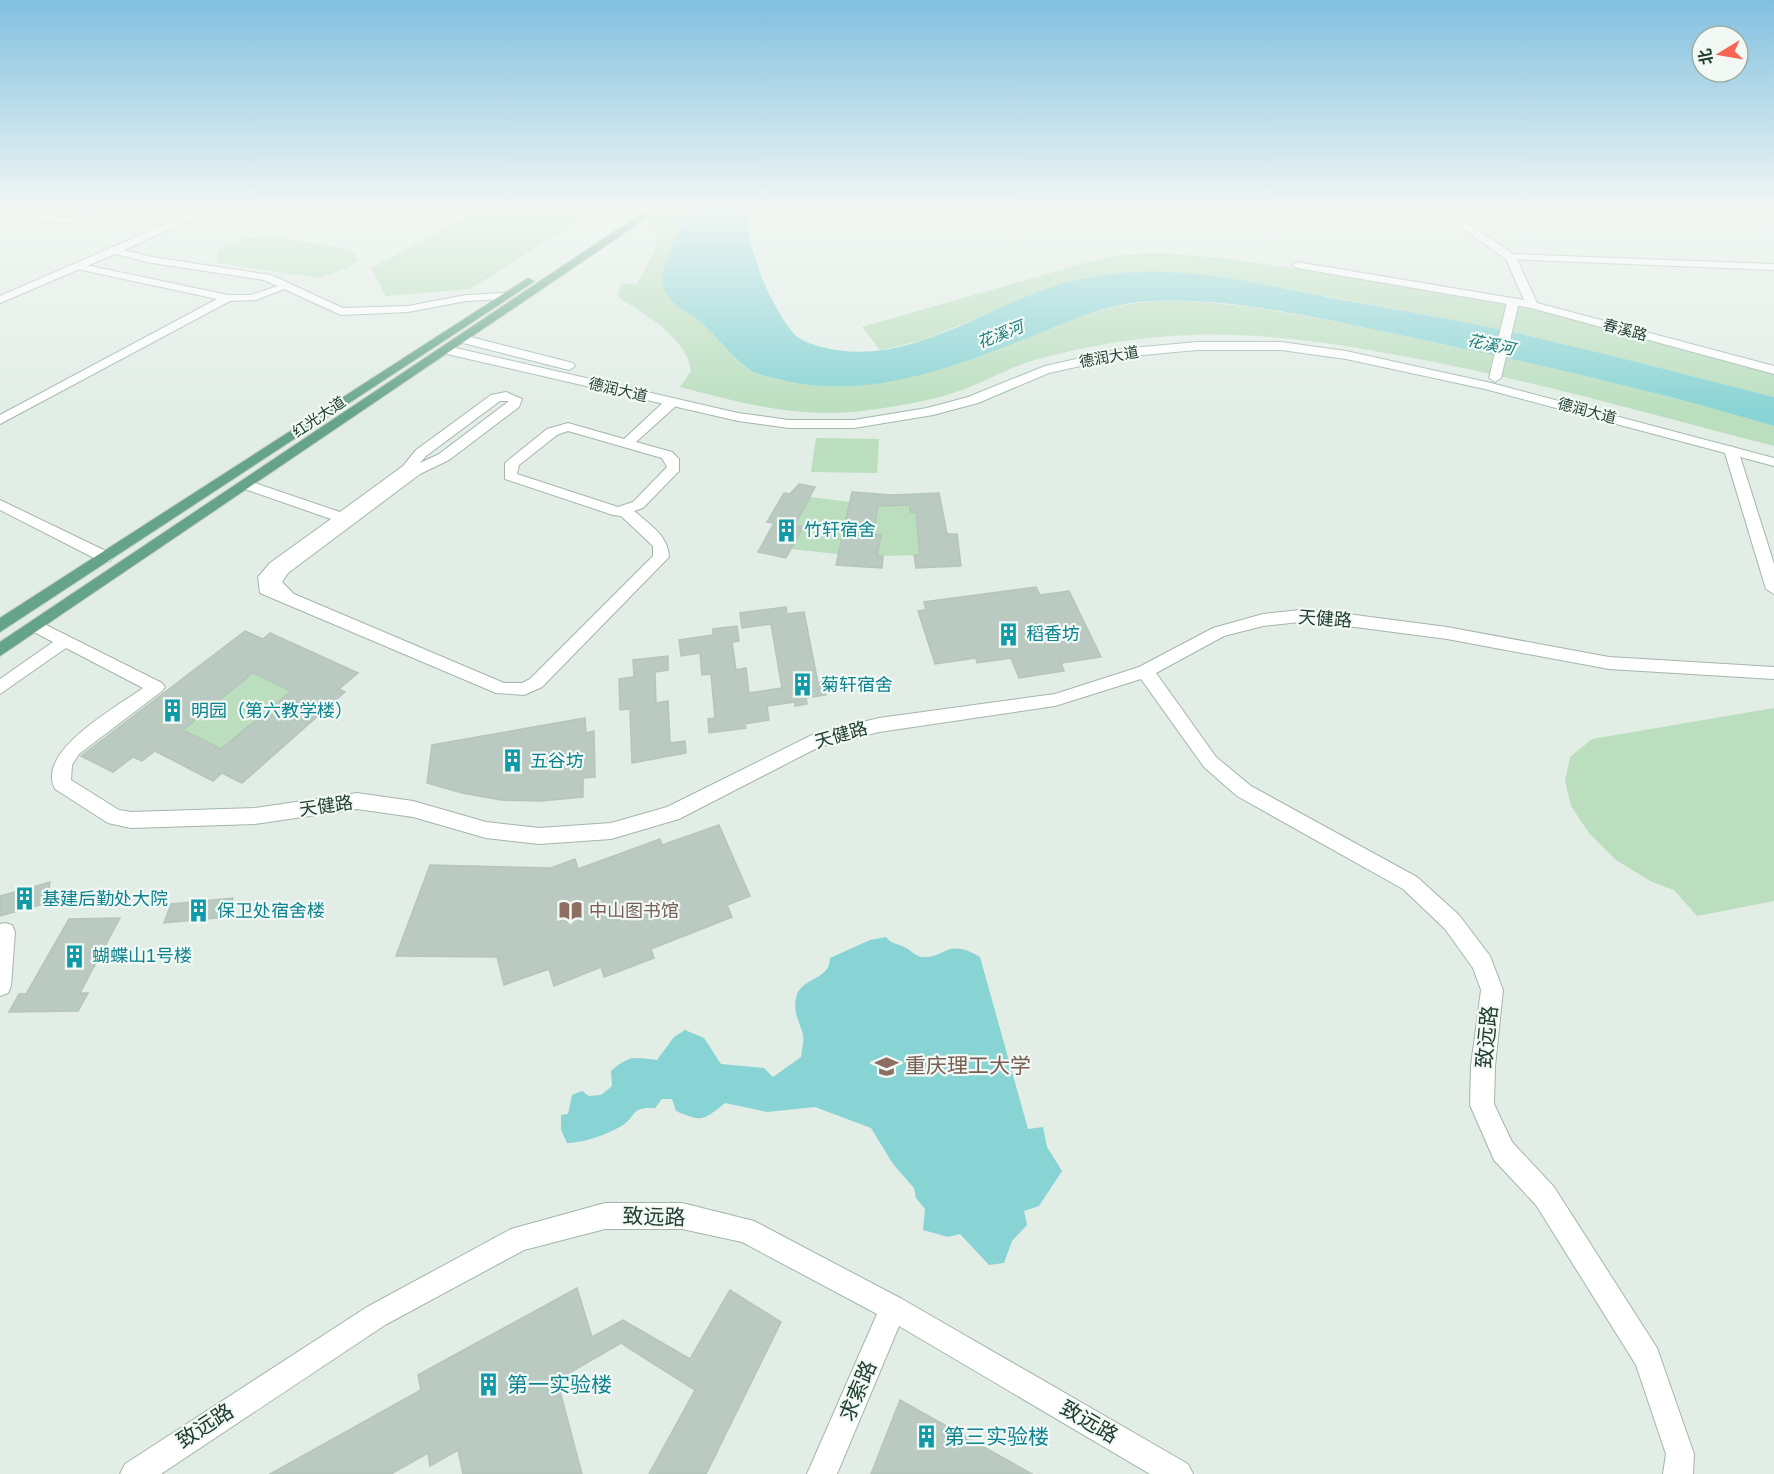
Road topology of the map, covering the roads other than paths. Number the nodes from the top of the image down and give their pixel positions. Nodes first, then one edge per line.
1 (55, 278) edge
2 (132, 278) edge
3 (269, 278) edge
4 (532, 278) edge
5 (553, 278) edge
6 (1362, 278) edge
7 (1520, 278) edge
8 (286, 286) junction
9 (504, 296) junction
10 (228, 298) junction
11 (0, 300) edge
12 (1532, 305) junction
13 (1512, 307) junction
14 (463, 339) junction
15 (447, 350) junction
16 (1774, 370) edge
17 (1495, 374) junction
18 (668, 401) junction
19 (0, 420) edge
20 (622, 442) junction
21 (1731, 450) junction
22 (1774, 452) edge
23 (1774, 462) edge
24 (252, 482) junction
25 (0, 504) edge
26 (625, 511) junction
27 (349, 516) junction
28 (105, 557) junction
29 (1774, 589) edge
30 (0, 626) edge
31 (36, 626) junction
32 (65, 641) junction
33 (0, 650) edge
34 (1145, 672) junction
35 (1774, 673) edge
36 (0, 688) edge
37 (5, 932) dead end
38 (0, 986) edge
39 (893, 1308) junction
40 (135, 1474) edge
41 (822, 1474) edge
42 (1178, 1474) edge
43 (1678, 1474) edge

1 - 11 street
2 - 10 street
3 - 8 street
4 - 9 main road, 红光大道
5 - 14 main road, 红光大道
6 - 13 street, 春溪路
7 - 12 street
8 - 9 street
8 - 10 street
9 - 28 main road, 红光大道
10 - 19 street
12 - 13 street, 春溪路
12 - 16 street, 春溪路
13 - 17 street
14 - 15 main road, 红光大道
14 - 17 street, 德润大道
15 - 18 street, 德润大道
15 - 24 main road, 红光大道
17 - 22 street, 德润大道
18 - 20 street
18 - 21 street, 德润大道
20 - 26 street
20 - 26 street
21 - 23 street, 德润大道
21 - 29 street
24 - 27 street
24 - 31 main road, 红光大道
25 - 28 street
26 - 27 street
27 - 27 street
28 - 30 main road, 红光大道
31 - 32 street
31 - 33 main road, 红光大道
32 - 34 street, 天健路
32 - 36 street
34 - 35 street, 天健路
34 - 43 street, 致远路
37 - 38 street
39 - 40 street, 致远路
39 - 41 street, 求索路
39 - 42 street, 致远路

